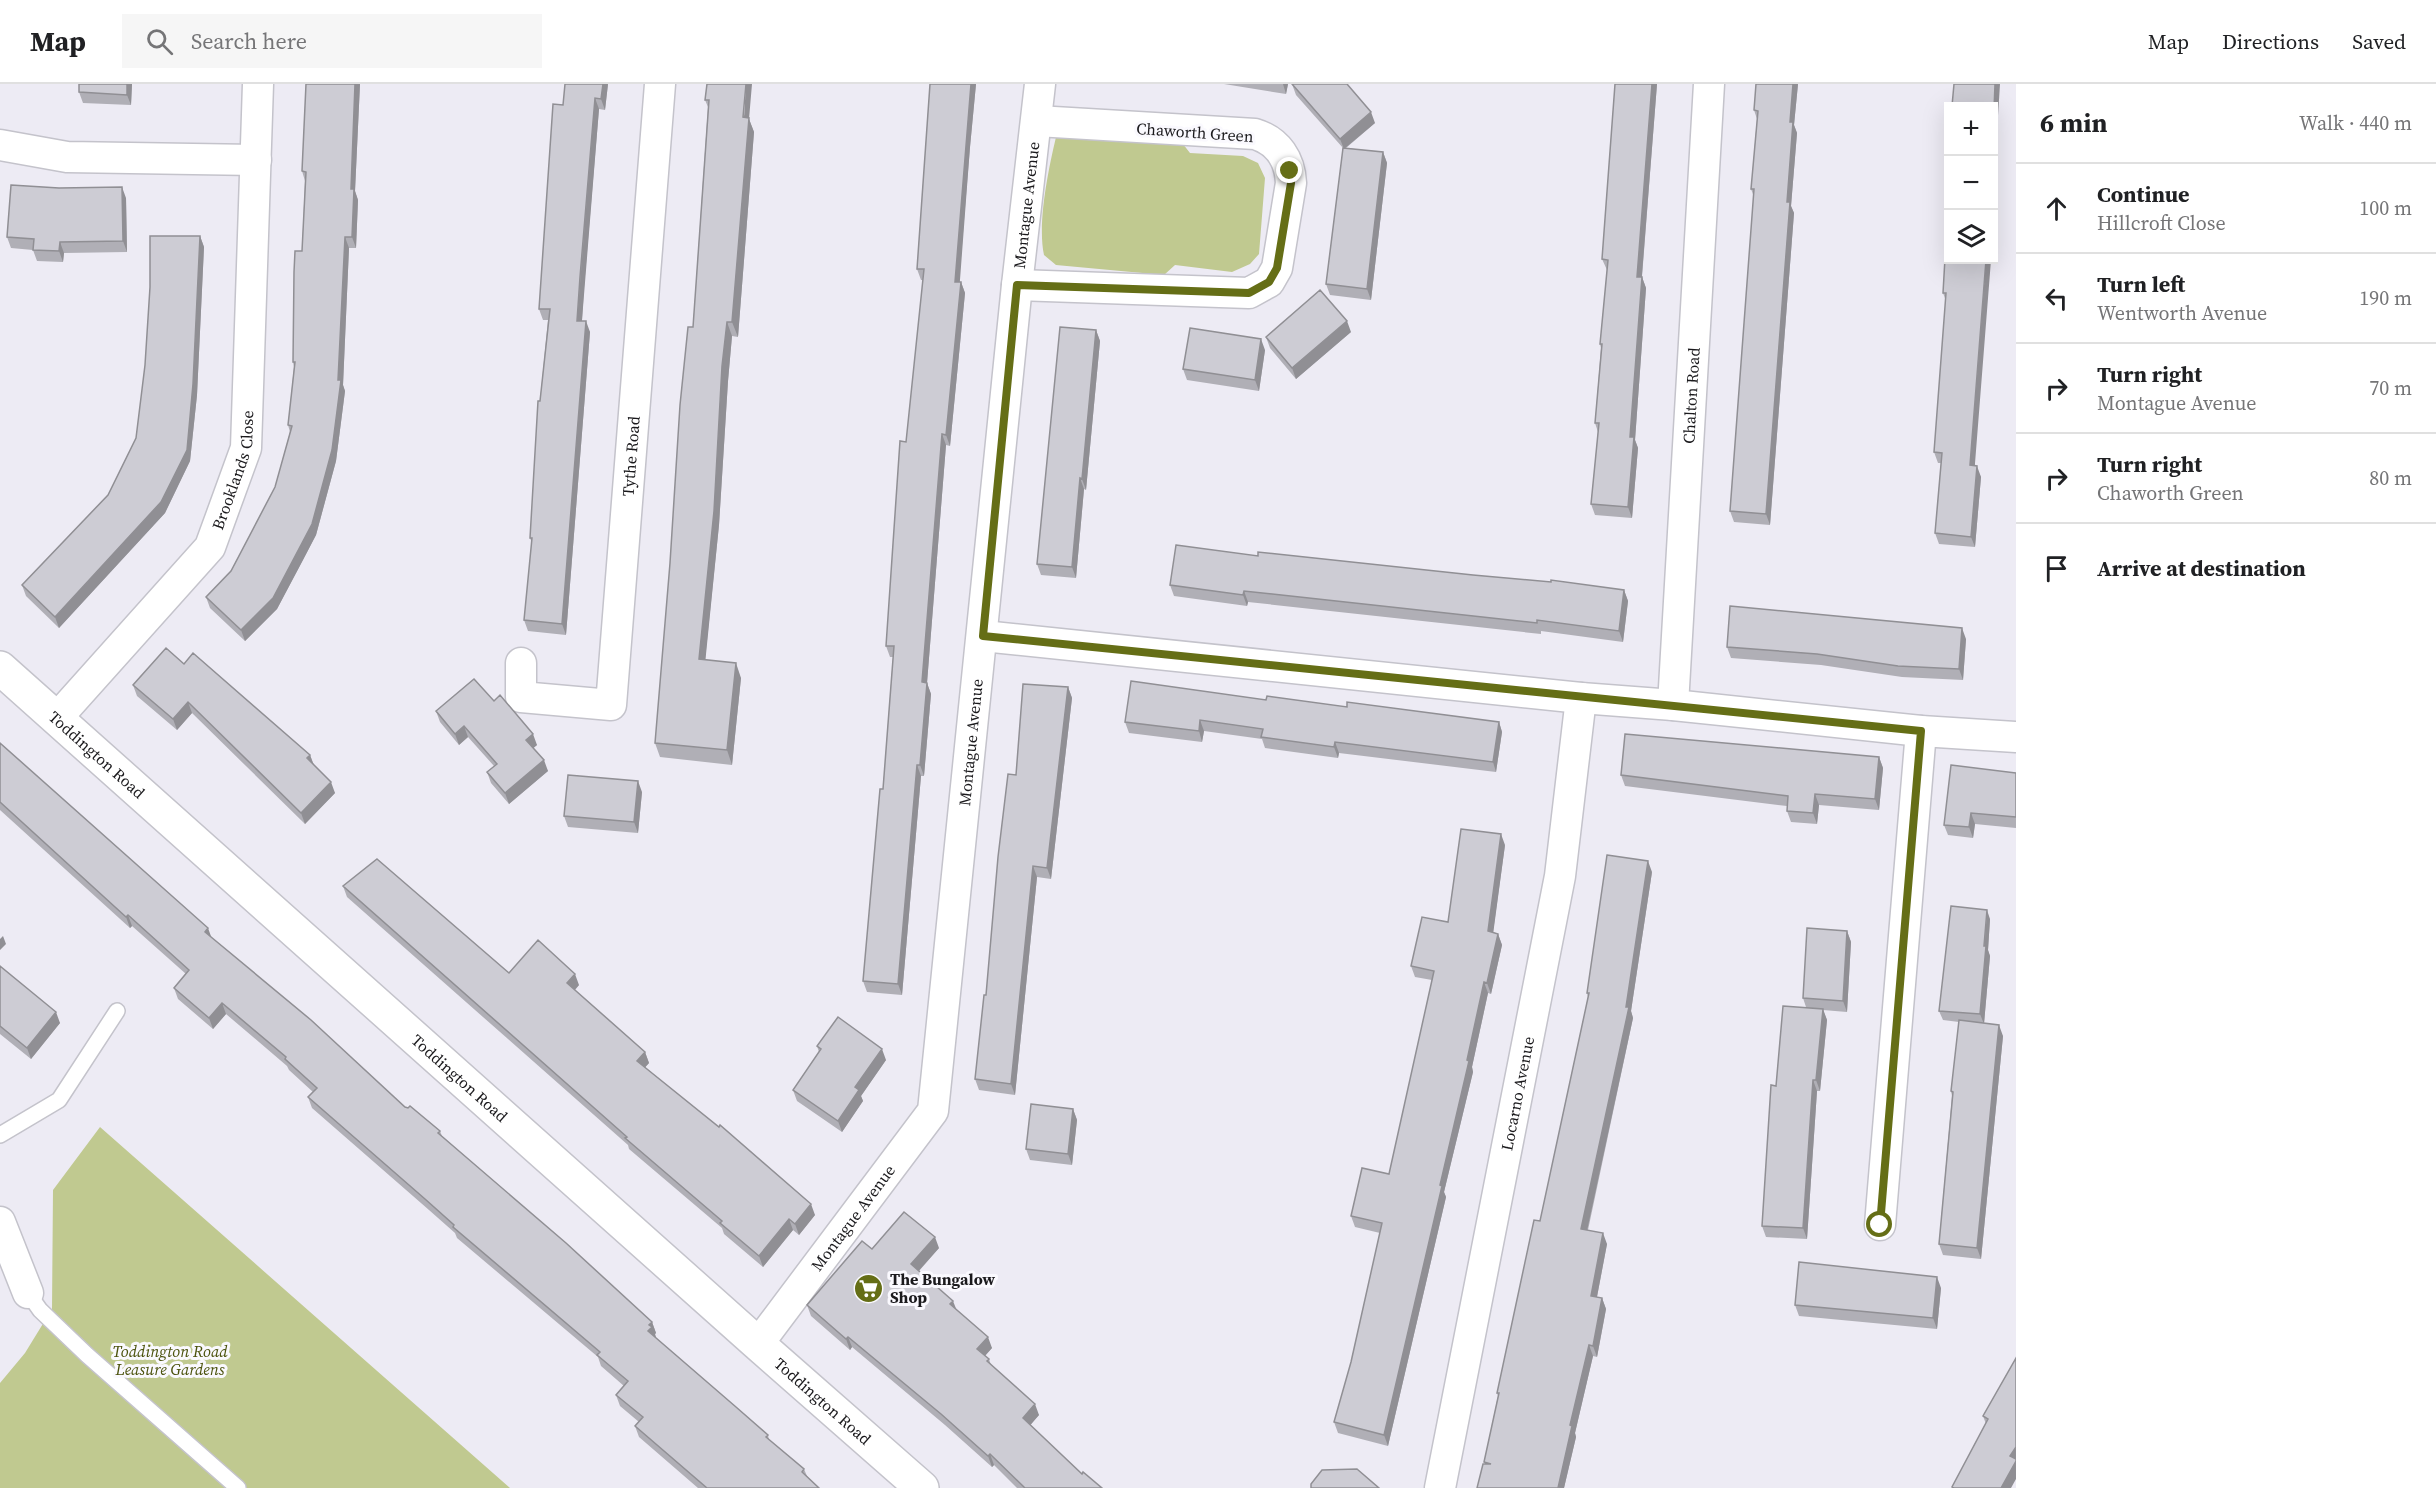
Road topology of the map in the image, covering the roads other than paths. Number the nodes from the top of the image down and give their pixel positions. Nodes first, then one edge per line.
1 (258, 84) edge
2 (660, 84) edge
3 (1040, 84) edge
4 (1709, 84) edge
5 (1037, 121) junction
6 (0, 145) edge
7 (256, 160) junction
8 (1017, 285) junction
9 (983, 636) junction
10 (521, 663) dead end
11 (0, 668) edge
12 (1581, 698) junction
13 (1673, 705) junction
14 (56, 719) junction
15 (2016, 730) edge
16 (1921, 731) junction
17 (117, 1011) dead end
18 (0, 1135) edge
19 (0, 1222) edge
20 (1880, 1225) dead end
21 (28, 1293) joint
22 (758, 1344) junction
23 (238, 1488) edge
24 (922, 1488) edge
25 (1440, 1488) edge

1 - 7 street, Brooklands Close
2 - 10 street, Tythe Road
3 - 5 street, Montague Avenue
4 - 13 street, Chalton Road
5 - 8 street, Montague Avenue
5 - 8 street, Chaworth Green
6 - 7 street
7 - 14 street, Brooklands Close
8 - 9 street, Montague Avenue
9 - 12 street
9 - 22 street, Montague Avenue
11 - 14 main road, Toddington Road
12 - 13 street
12 - 25 street, Locarno Avenue
13 - 16 street
14 - 22 main road, Toddington Road
15 - 16 street
16 - 20 street
17 - 18 lane
19 - 21 street
21 - 23 lane
22 - 24 main road, Toddington Road

